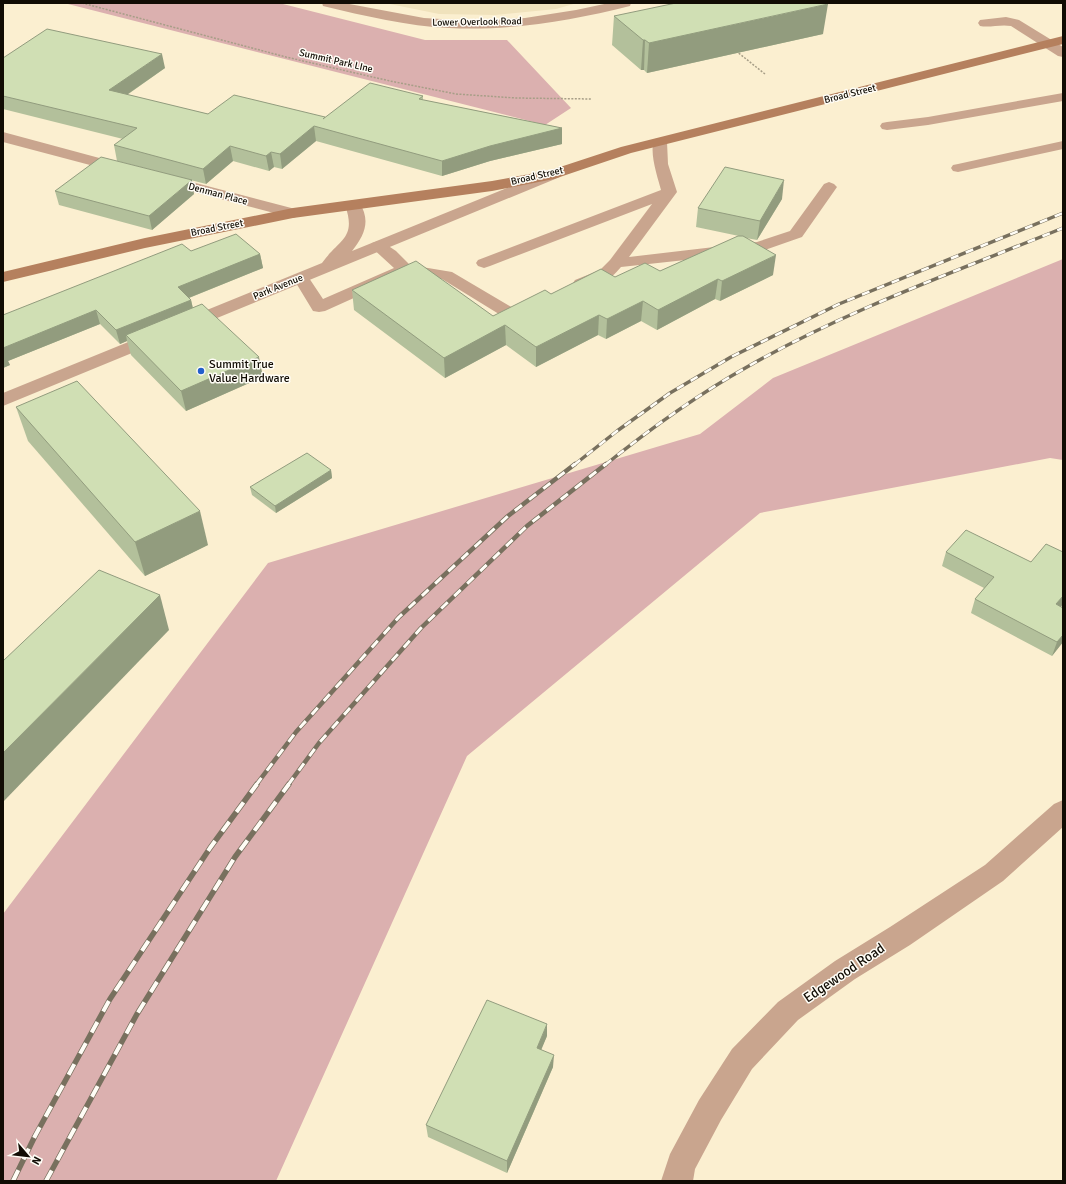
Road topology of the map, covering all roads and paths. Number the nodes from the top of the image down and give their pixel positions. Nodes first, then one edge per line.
1 (82, 3) edge
2 (328, 3) edge
3 (625, 3) edge
4 (984, 23) dead end
5 (1056, 42) edge
6 (731, 48) edge
7 (1063, 53) edge
8 (765, 74) dead end
9 (1063, 97) edge
10 (592, 99) dead end
11 (887, 126) dead end
12 (3, 138) edge
13 (660, 142) junction
14 (1063, 145) edge
15 (958, 168) dead end
16 (554, 174) junction
17 (829, 186) dead end
18 (669, 192) junction
19 (353, 205) junction
20 (293, 213) junction
21 (378, 246) junction
22 (484, 262) dead end
23 (616, 263) junction
24 (326, 268) junction
25 (405, 269) junction
26 (3, 277) edge
27 (301, 278) junction
28 (564, 290) edge
29 (544, 299) edge
30 (3, 400) edge
31 (1063, 811) edge
32 (677, 1181) edge

1 - 10 path, Summit Park LIne
2 - 3 street, Lower Overlook Road
4 - 5 lane
5 - 7 lane
5 - 13 main road, Broad Street
6 - 8 path
9 - 11 lane
12 - 20 street, Denman Place
13 - 16 main road, Broad Street
13 - 18 lane
14 - 15 lane
16 - 19 main road, Broad Street
16 - 21 street, Park Avenue
17 - 23 lane
18 - 22 lane
18 - 23 lane
19 - 20 main road, Broad Street
19 - 24 street
20 - 26 main road, Broad Street
21 - 24 street, Park Avenue
21 - 25 lane
23 - 28 lane
24 - 27 street, Park Avenue
25 - 27 lane
25 - 29 lane
27 - 30 street, Park Avenue
31 - 32 street, Edgewood Road

